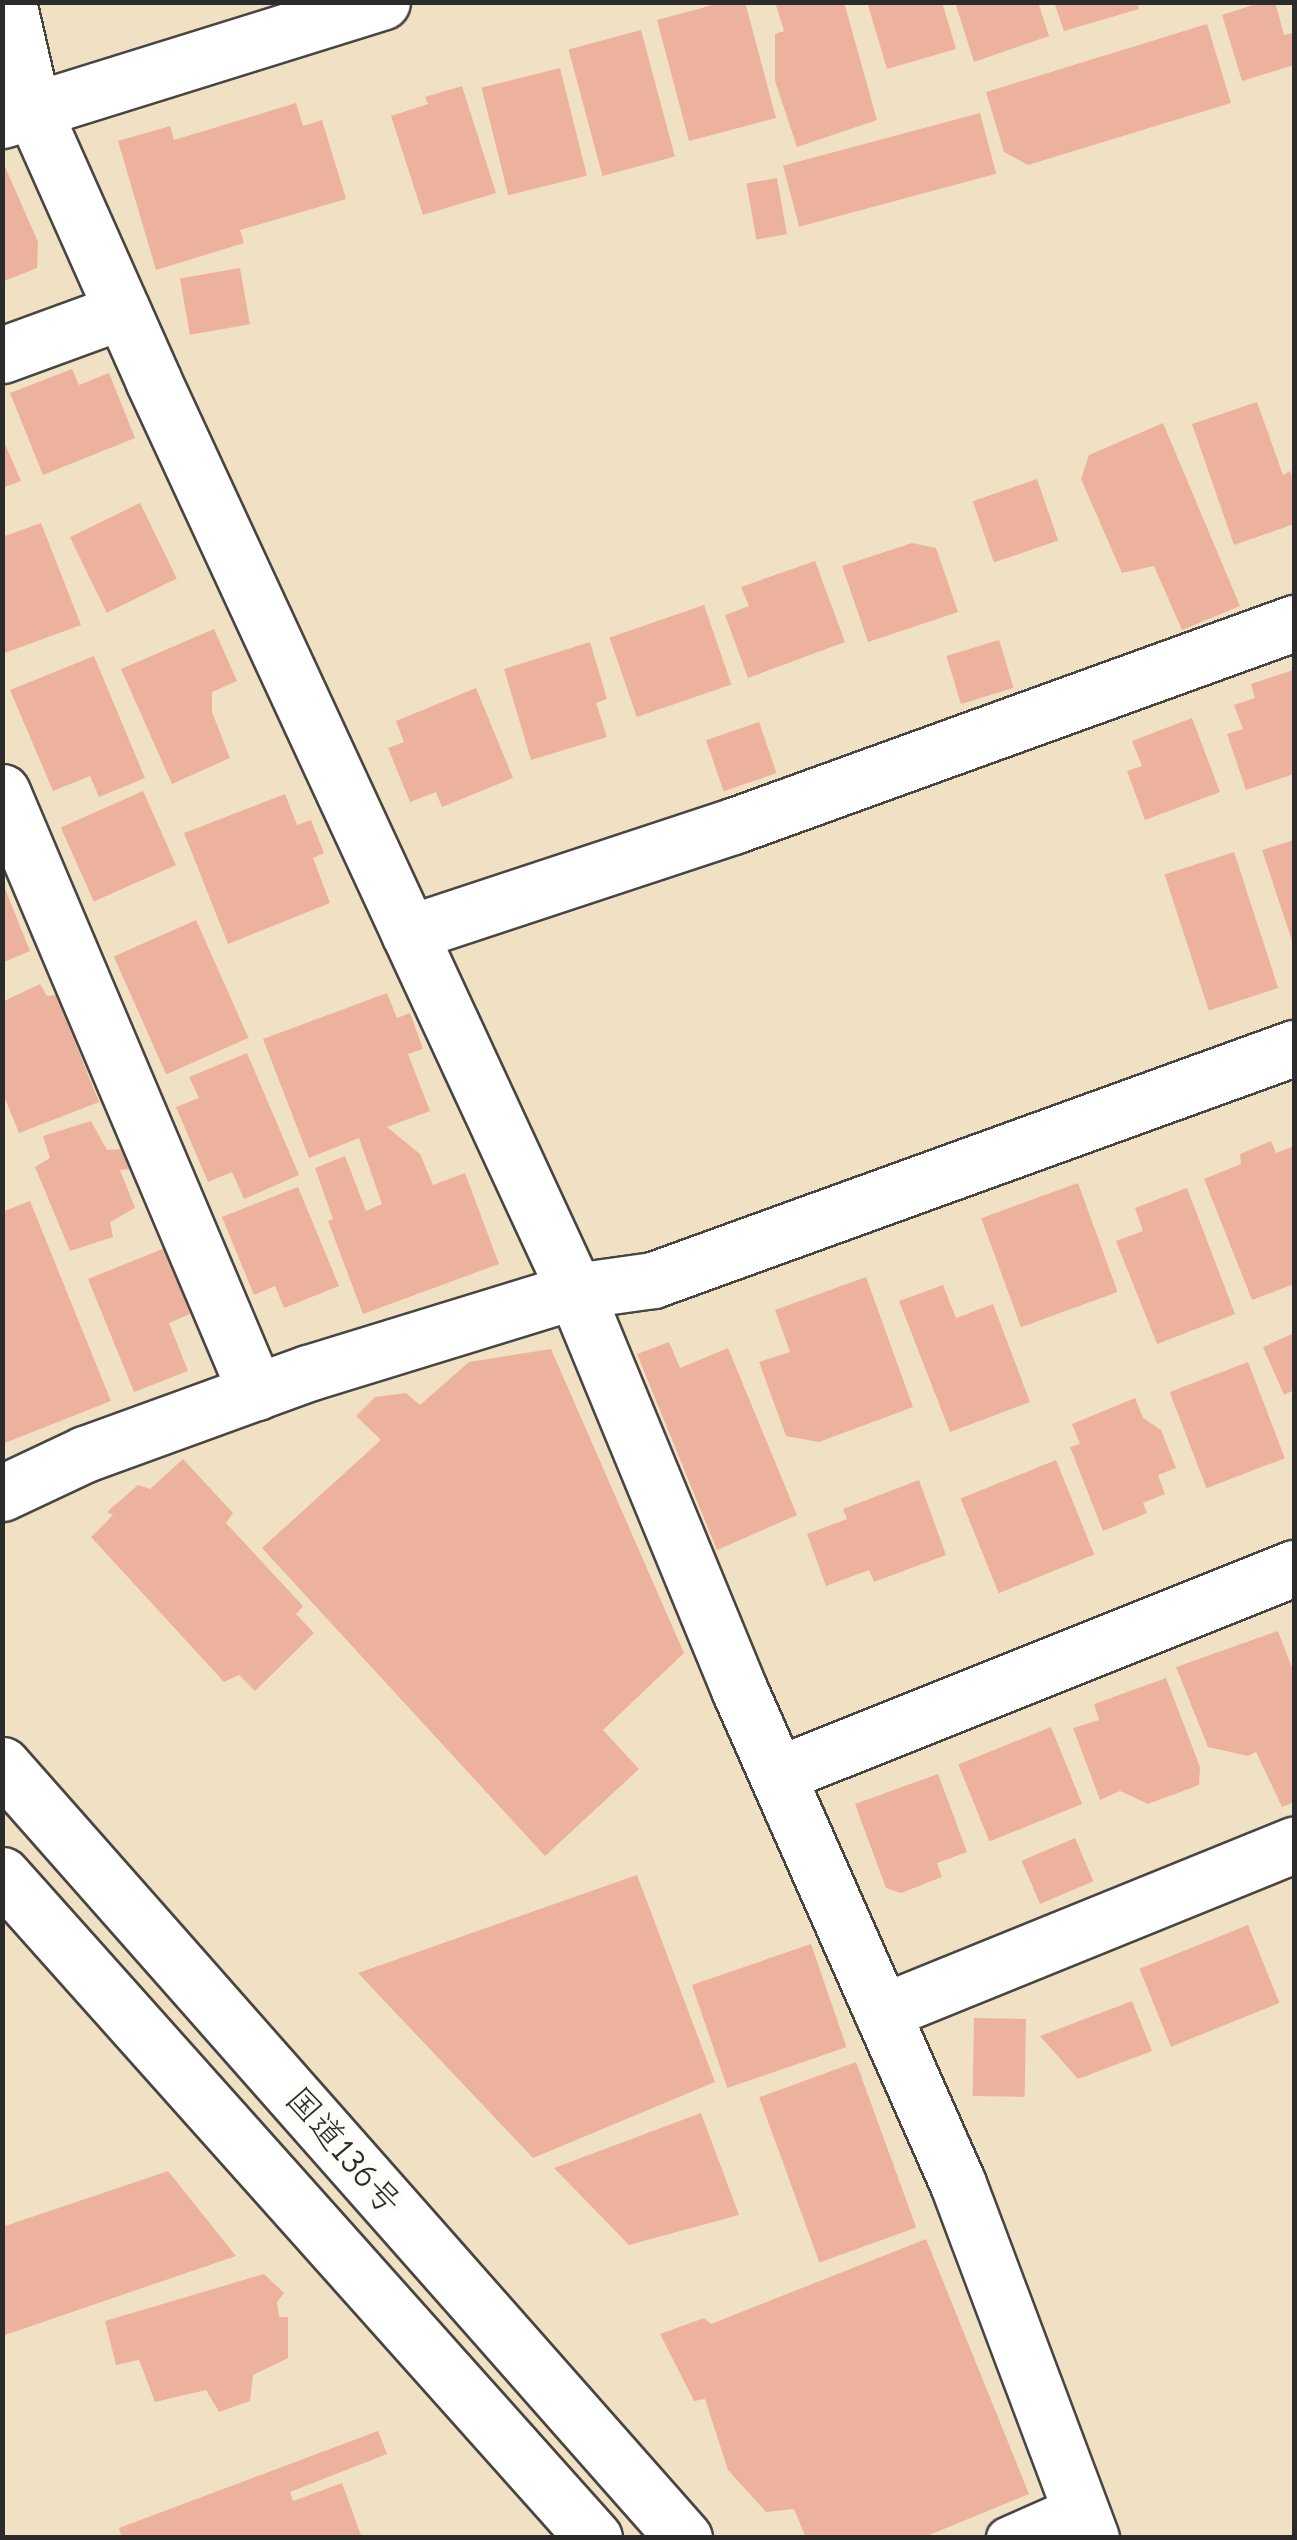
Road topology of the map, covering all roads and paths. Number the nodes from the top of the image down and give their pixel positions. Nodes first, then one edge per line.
1 (8, 2) edge
2 (382, 2) edge
3 (18, 115) edge
4 (122, 311) junction
5 (2, 355) edge
6 (1294, 623) edge
7 (2, 792) edge
8 (409, 934) junction
9 (1294, 1048) edge
10 (575, 1291) junction
11 (256, 1392) junction
12 (2, 1492) edge
13 (1294, 1568) edge
14 (2, 1765) edge
15 (779, 1774) junction
16 (1294, 1844) edge
17 (2, 1875) edge
18 (882, 2012) junction
19 (1085, 2522) edge
20 (594, 2538) edge
21 (684, 2538) edge
22 (1006, 2538) edge

1 - 3 main road
2 - 3 main road
3 - 4 main road
4 - 5 main road
4 - 8 main road
6 - 8 main road
7 - 11 main road
8 - 10 main road
9 - 10 main road
10 - 11 main road
10 - 15 main road
11 - 12 main road
13 - 15 main road
14 - 21 main road, 国道136号
15 - 18 main road
16 - 18 main road
17 - 20 main road, 国道136号
18 - 19 main road
19 - 22 lane

